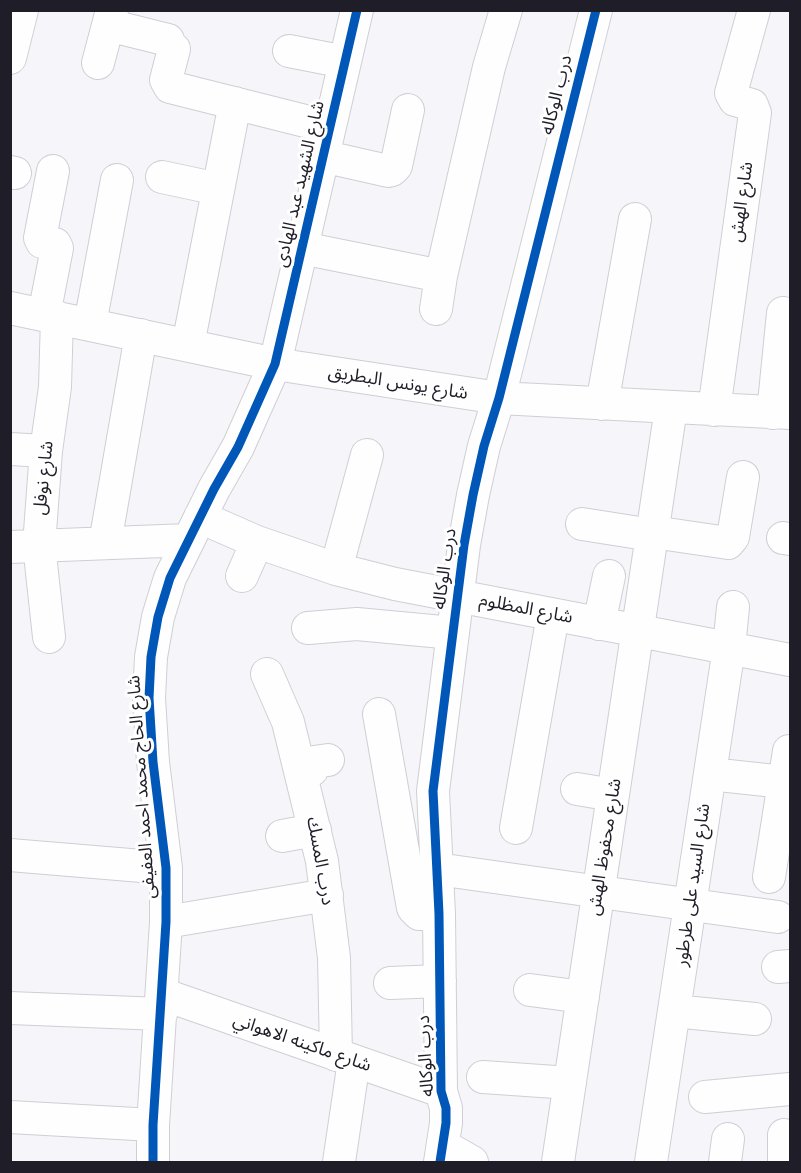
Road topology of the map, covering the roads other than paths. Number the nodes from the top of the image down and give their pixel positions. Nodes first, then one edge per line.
1 (22, 10) edge
2 (357, 10) edge
3 (506, 10) edge
4 (596, 10) edge
5 (754, 10) edge
6 (110, 18) edge
7 (289, 51) dead end
8 (10, 58) edge
9 (345, 62) junction
10 (98, 63) dead end
11 (235, 104) junction
12 (408, 110) dead end
13 (326, 142) junction
14 (53, 171) dead end
15 (162, 177) dead end
16 (117, 180) dead end
17 (218, 189) junction
18 (635, 219) dead end
19 (302, 248) junction
20 (441, 276) junction
21 (10, 308) edge
22 (436, 309) dead end
23 (783, 313) dead end
24 (51, 316) junction
25 (90, 324) junction
26 (141, 335) junction
27 (188, 345) junction
28 (275, 364) junction
29 (499, 398) junction
30 (602, 404) junction
31 (671, 408) junction
32 (714, 410) junction
33 (782, 413) edge
34 (10, 449) edge
35 (46, 451) junction
36 (367, 455) dead end
37 (743, 477) dead end
38 (582, 525) dead end
39 (194, 528) junction
40 (653, 533) junction
41 (257, 542) junction
42 (105, 543) junction
43 (25, 546) edge
44 (336, 569) junction
45 (242, 576) dead end
46 (609, 576) dead end
47 (458, 596) junction
48 (733, 607) dead end
49 (553, 615) junction
50 (599, 624) junction
51 (308, 628) dead end
52 (639, 631) junction
53 (453, 633) junction
54 (49, 638) dead end
55 (729, 648) junction
56 (790, 660) edge
57 (267, 674) dead end
58 (379, 714) dead end
59 (789, 752) dead end
60 (710, 774) junction
61 (784, 782) junction
62 (577, 789) dead end
63 (613, 795) junction
64 (516, 828) dead end
65 (315, 830) junction
66 (282, 836) dead end
67 (10, 855) edge
68 (166, 868) junction
69 (437, 868) junction
70 (769, 877) dead end
71 (599, 891) junction
72 (327, 895) junction
73 (691, 903) junction
74 (439, 914) junction
75 (778, 917) dead end
76 (166, 922) junction
77 (440, 981) junction
78 (390, 983) dead end
79 (531, 990) dead end
80 (583, 997) junction
81 (161, 1004) junction
82 (10, 1008) edge
83 (674, 1011) junction
84 (755, 1019) dead end
85 (345, 1058) junction
86 (483, 1077) dead end
87 (570, 1083) junction
88 (790, 1089) edge
89 (441, 1091) junction
90 (705, 1097) dead end
91 (10, 1117) edge
92 (153, 1125) junction
93 (442, 1154) edge
94 (153, 1162) edge
95 (339, 1162) edge
96 (472, 1162) edge
97 (558, 1162) edge
98 (651, 1162) edge

1 - 8 street
2 - 9 street, شارع الشهيد عبد الهادى
3 - 20 street
4 - 29 street, درب الوكاله
5 - 32 street, شارع الهش
6 - 10 street
6 - 11 street
7 - 9 street
9 - 13 street, شارع الشهيد عبد الهادى
11 - 13 street
11 - 17 street
12 - 13 street
13 - 19 street, شارع الشهيد عبد الهادى
14 - 24 street, شارع نوفل
15 - 17 street
16 - 25 street
17 - 27 street
18 - 30 street
19 - 20 street
19 - 28 street, شارع الشهيد عبد الهادى
20 - 22 street
21 - 24 street, شارع يونس البطريق
23 - 33 street
24 - 25 street, شارع يونس البطريق
24 - 35 street, شارع نوفل
25 - 26 street, شارع يونس البطريق
26 - 27 street, شارع يونس البطريق
26 - 42 street
27 - 28 street, شارع يونس البطريق
28 - 29 street, شارع يونس البطريق
28 - 39 street, شارع الحاج محمد احمد العفيفى
29 - 30 street, شارع يونس البطريق
29 - 47 street, درب الوكاله
30 - 31 street, شارع يونس البطريق
31 - 32 street, شارع يونس البطريق
31 - 40 street, شارع محفوظ الهش
32 - 33 street, شارع يونس البطريق
34 - 35 street
35 - 43 street, شارع نوفل
36 - 44 street
37 - 40 street
38 - 40 street
39 - 41 street, شارع المظلوم
39 - 42 street
39 - 68 street, شارع الحاج محمد احمد العفيفى
40 - 52 street, شارع محفوظ الهش
41 - 44 street, شارع المظلوم
41 - 45 street
42 - 43 street
43 - 54 street, شارع نوفل
44 - 47 street, شارع المظلوم
46 - 50 street
47 - 49 street, شارع المظلوم
47 - 53 street, درب الوكاله
48 - 55 street, شارع السيد على طرطور
49 - 50 street, شارع المظلوم
49 - 64 street
50 - 52 street, شارع المظلوم
51 - 53 street
52 - 55 street, شارع المظلوم
52 - 63 street, شارع محفوظ الهش
53 - 69 street, درب الوكاله
55 - 56 street, شارع المظلوم
55 - 60 street, شارع السيد على طرطور
57 - 65 street, درب المسك
58 - 74 street
59 - 61 street
60 - 61 street
60 - 73 street, شارع السيد على طرطور
61 - 70 street
62 - 63 street
63 - 71 street, شارع محفوظ الهش
65 - 66 street
65 - 72 street, درب المسك
67 - 68 street
68 - 76 street, شارع الحاج محمد احمد العفيفى
69 - 71 street
69 - 74 street, درب الوكاله
71 - 73 street
71 - 80 street, شارع محفوظ الهش
72 - 76 street
72 - 85 street, درب المسك
73 - 75 street
73 - 83 street, شارع السيد على طرطور
74 - 77 street, درب الوكاله
76 - 81 street, شارع الحاج محمد احمد العفيفى
77 - 78 street
77 - 89 street, درب الوكاله
79 - 80 street
80 - 87 street, شارع محفوظ الهش
81 - 82 street, شارع ماكينه الاهواني
81 - 85 street, شارع ماكينه الاهواني
81 - 92 street, شارع الحاج محمد احمد العفيفى
83 - 84 street
83 - 98 street, شارع السيد على طرطور
85 - 89 street, شارع ماكينه الاهواني
85 - 95 street, درب المسك
86 - 87 street
87 - 97 street, شارع محفوظ الهش
88 - 90 street
89 - 93 street, درب الوكاله
91 - 92 street
92 - 94 street, شارع الحاج محمد احمد العفيفى
93 - 96 street

